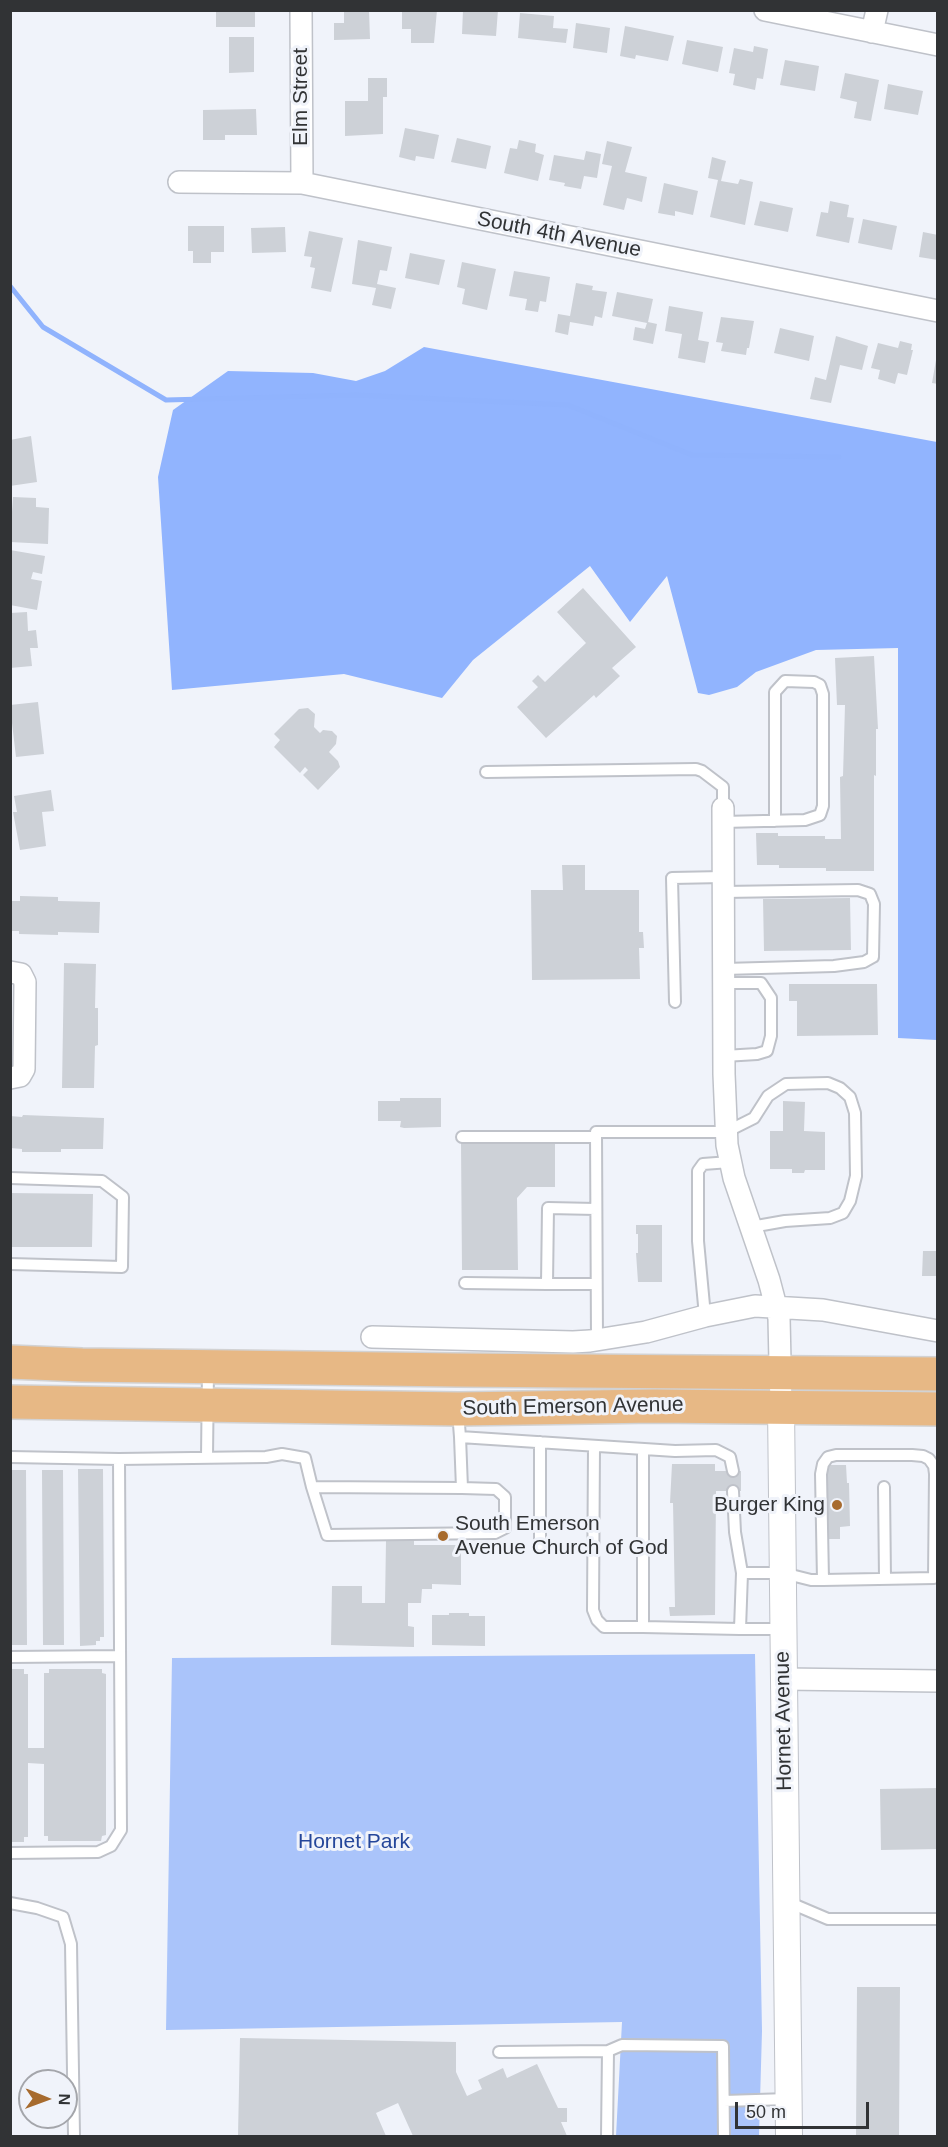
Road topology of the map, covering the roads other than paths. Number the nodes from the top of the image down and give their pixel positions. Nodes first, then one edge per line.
1 (301, 10) edge
2 (765, 10) edge
3 (877, 10) edge
4 (872, 32) junction
5 (938, 45) edge
6 (179, 182) dead end
7 (302, 183) junction
8 (938, 311) edge
9 (486, 772) dead end
10 (723, 815) junction
11 (775, 821) junction
12 (723, 885) junction
13 (10, 972) edge
14 (724, 976) junction
15 (675, 1002) dead end
16 (724, 1056) junction
17 (10, 1078) edge
18 (726, 1132) junction
19 (462, 1137) dead end
20 (596, 1137) junction
21 (730, 1162) junction
22 (10, 1178) edge
23 (596, 1209) junction
24 (751, 1227) junction
25 (10, 1264) edge
26 (465, 1283) dead end
27 (546, 1284) junction
28 (596, 1284) junction
29 (776, 1307) junction
30 (705, 1316) junction
31 (938, 1331) edge
32 (372, 1337) dead end
33 (597, 1340) junction
34 (10, 1362) edge
35 (208, 1367) junction
36 (780, 1373) junction
37 (938, 1374) edge
38 (10, 1402) edge
39 (208, 1405) junction
40 (781, 1406) junction
41 (938, 1409) edge
42 (459, 1423) junction
43 (540, 1442) junction
44 (594, 1447) junction
45 (643, 1449) junction
46 (10, 1457) edge
47 (207, 1457) junction
48 (119, 1459) junction
49 (733, 1471) dead end
50 (312, 1487) junction
51 (884, 1487) dead end
52 (462, 1488) junction
53 (734, 1491) dead end
54 (540, 1547) dead end
55 (742, 1573) junction
56 (783, 1573) junction
57 (885, 1579) junction
58 (823, 1580) junction
59 (643, 1627) junction
60 (740, 1629) junction
61 (783, 1629) junction
62 (119, 1656) junction
63 (10, 1657) edge
64 (784, 1679) junction
65 (938, 1681) edge
66 (10, 1853) edge
67 (786, 1902) junction
68 (10, 1903) edge
69 (938, 1918) edge
70 (608, 2051) junction
71 (499, 2052) dead end
72 (788, 2099) junction
73 (724, 2101) junction
74 (74, 2136) edge
75 (608, 2136) edge
76 (724, 2136) edge
77 (789, 2136) edge

1 - 7 street, Elm Street
2 - 4 street
3 - 4 street
4 - 5 street
6 - 7 street, South 4th Avenue
7 - 8 street, South 4th Avenue
9 - 10 lane
10 - 11 lane
10 - 12 street
11 - 11 lane
12 - 14 street
12 - 14 lane
12 - 15 lane
13 - 17 street
14 - 16 street
14 - 16 lane
16 - 18 street
18 - 20 lane
18 - 21 street
18 - 24 lane
19 - 20 lane
20 - 23 lane
21 - 24 street
21 - 30 lane
22 - 25 lane
23 - 27 lane
23 - 28 lane
24 - 29 street, Hornet Avenue
26 - 27 lane
27 - 28 lane
28 - 33 lane
29 - 30 street
29 - 31 street
29 - 36 street, Hornet Avenue
30 - 33 street
32 - 33 street
34 - 35 main road, South Emerson Avenue
35 - 36 main road, South Emerson Avenue
35 - 39 lane
36 - 37 main road, South Emerson Avenue
36 - 40 street, Hornet Avenue
38 - 39 main road, South Emerson Avenue
39 - 42 main road, South Emerson Avenue
39 - 47 lane
40 - 41 main road, South Emerson Avenue
40 - 42 main road, South Emerson Avenue
40 - 56 street, Hornet Avenue
42 - 43 lane
42 - 52 lane
43 - 44 lane
43 - 54 lane
44 - 45 lane
44 - 59 lane
45 - 49 lane
45 - 59 lane
46 - 48 lane
47 - 48 lane
47 - 50 lane
48 - 62 lane
50 - 52 lane
50 - 52 lane
51 - 57 lane
53 - 55 lane
55 - 56 lane
55 - 60 lane
56 - 58 lane
56 - 61 street, Hornet Avenue
57 - 58 lane
57 - 58 lane
59 - 60 lane
60 - 61 lane
61 - 64 street, Hornet Avenue
62 - 63 lane
62 - 66 lane
64 - 65 street
64 - 67 street, Hornet Avenue
67 - 69 lane
67 - 72 street, Hornet Avenue
68 - 74 lane
70 - 71 lane
70 - 73 lane
70 - 75 lane
72 - 73 lane
72 - 77 street, Hornet Avenue
73 - 76 lane

